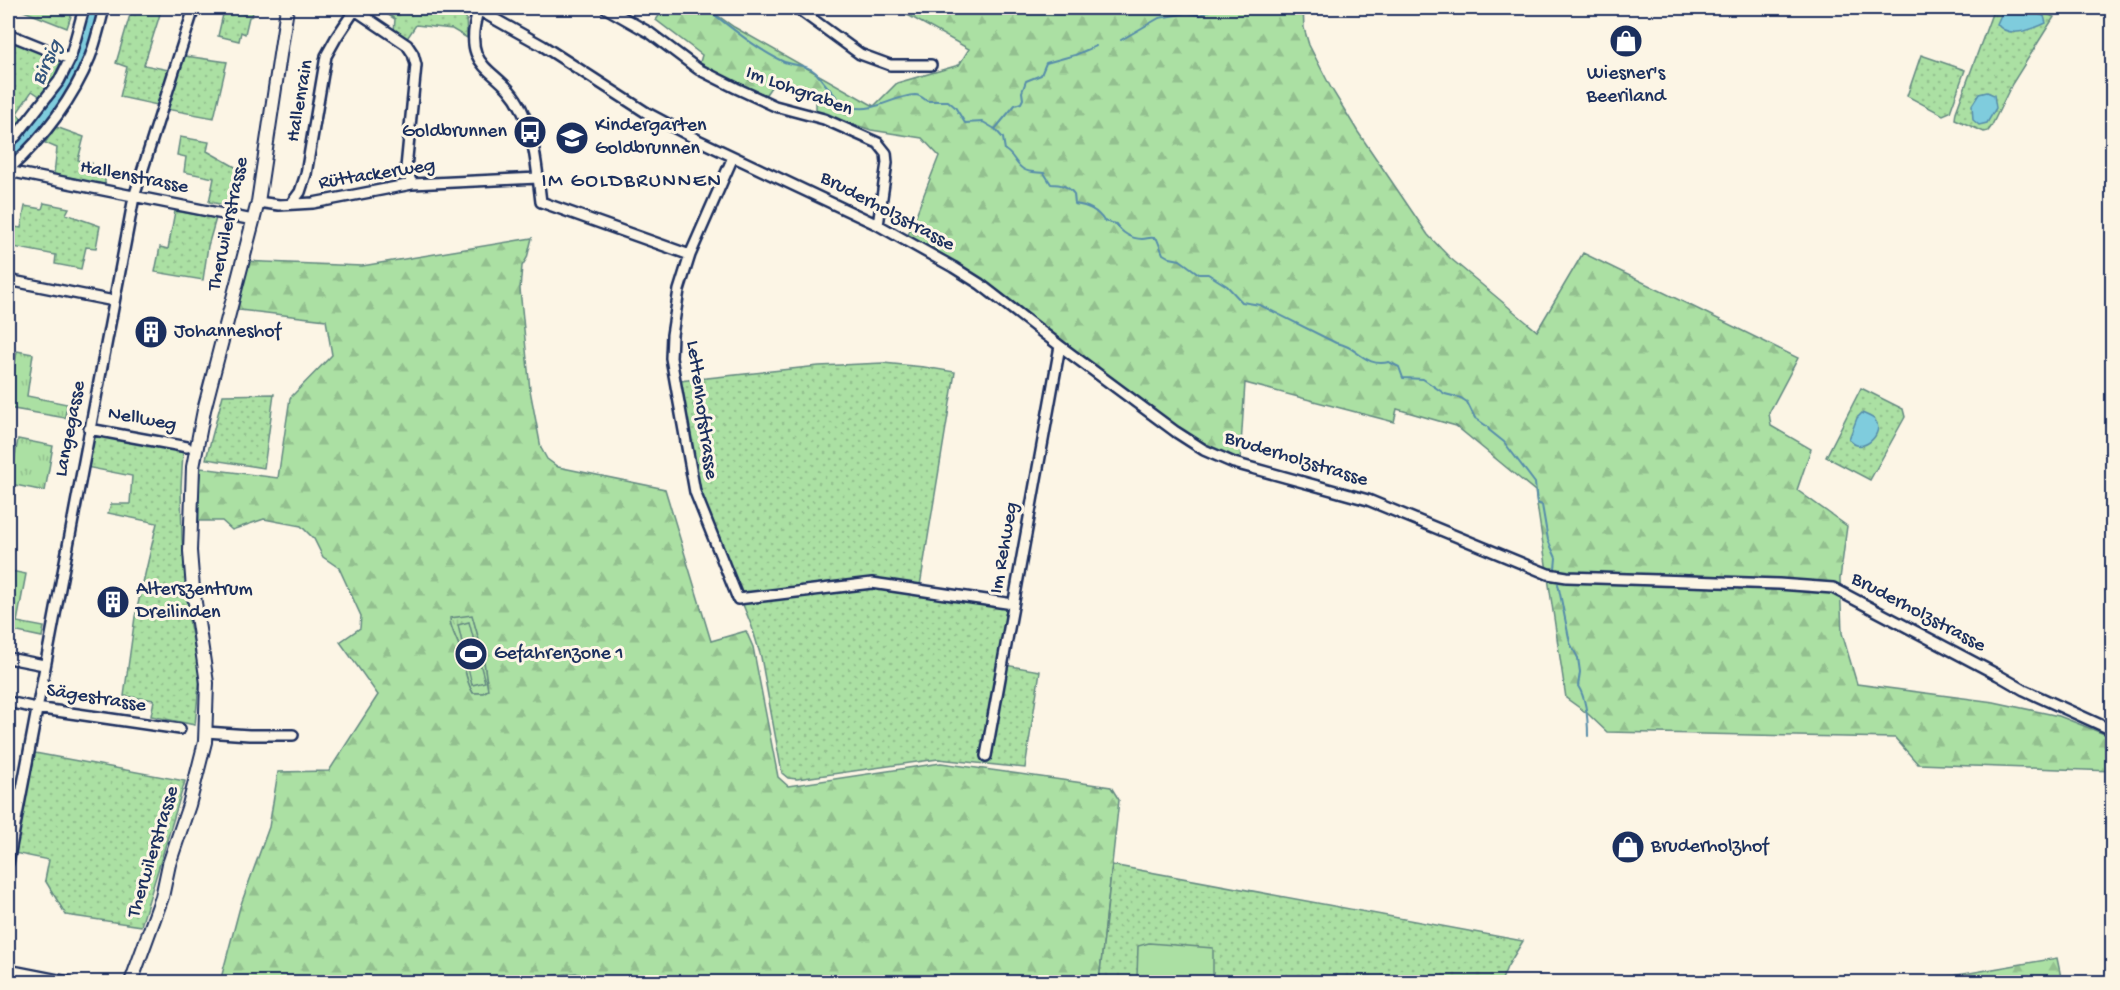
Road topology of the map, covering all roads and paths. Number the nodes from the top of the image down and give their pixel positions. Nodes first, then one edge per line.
1 (84, 8) edge
2 (105, 8) edge
3 (194, 8) edge
4 (287, 8) edge
5 (606, 8) edge
6 (797, 8) edge
7 (356, 9) edge
8 (477, 9) edge
9 (8, 34) edge
10 (70, 59) junction
11 (931, 65) dead end
12 (8, 143) edge
13 (733, 157) junction
14 (8, 171) edge
15 (538, 178) junction
16 (412, 184) junction
17 (134, 197) junction
18 (258, 202) junction
19 (291, 204) junction
20 (254, 220) junction
21 (878, 225) junction
22 (690, 255) junction
23 (8, 280) edge
24 (114, 302) junction
25 (1060, 346) junction
26 (89, 429) junction
27 (187, 447) dead end
28 (1013, 604) junction
29 (8, 658) edge
30 (45, 665) junction
31 (8, 702) edge
32 (36, 708) junction
33 (180, 729) dead end
34 (2112, 730) edge
35 (206, 732) junction
36 (293, 735) dead end
37 (986, 756) dead end
38 (8, 792) edge
39 (21, 795) junction
40 (8, 863) edge
41 (8, 969) edge
42 (69, 982) edge
43 (131, 982) edge

1 - 10 street
2 - 14 street
3 - 17 street, Langegasse
4 - 18 main road, Therwilerstrasse
5 - 21 street, Im Lohgraben
6 - 11 street
7 - 16 street
7 - 19 street, Hallenrain
8 - 13 street, Bruderholzstrasse
8 - 15 street
9 - 10 street
10 - 12 street
13 - 21 street, Bruderholzstrasse
13 - 22 street, Lettenhofstrasse
14 - 17 street, Hallenstrasse
15 - 16 street, Rüttackerweg
15 - 22 street
16 - 19 street, Rüttackerweg
17 - 20 street, Hallenstrasse
17 - 24 street, Langegasse
18 - 19 street, Rüttackerweg
18 - 20 main road, Therwilerstrasse
20 - 35 main road, Therwilerstrasse
21 - 25 street, Bruderholzstrasse
22 - 28 street, Lettenhofstrasse
23 - 24 street
24 - 26 street, Langegasse
25 - 28 street, Im Rehweg
25 - 34 street, Bruderholzstrasse
26 - 27 street, Nellweg
26 - 30 street, Langegasse
28 - 37 street, Im Rehweg
29 - 30 street
30 - 32 street, Langegasse
31 - 32 street, Sägestrasse
32 - 33 street, Sägestrasse
32 - 39 street, Langegasse
35 - 36 street
35 - 43 main road, Therwilerstrasse
38 - 39 street
39 - 40 street, Langegasse
41 - 42 street

